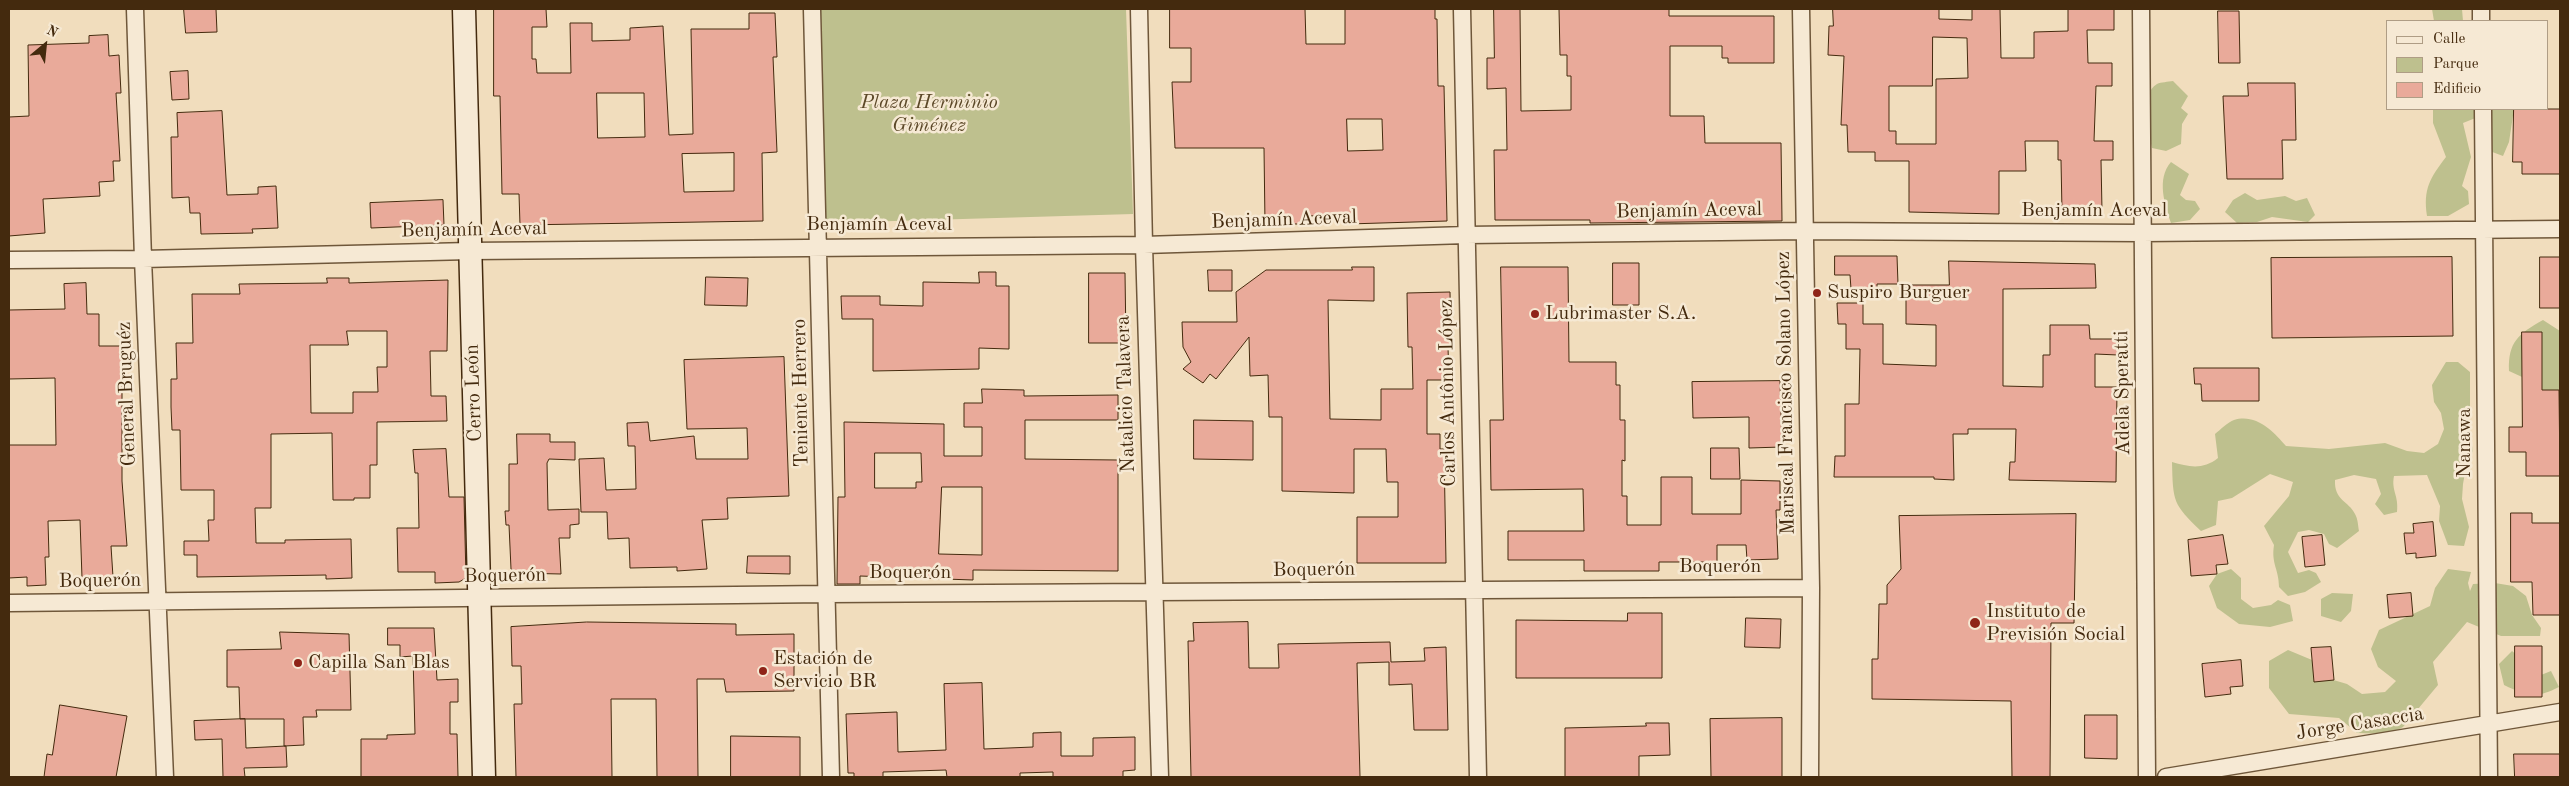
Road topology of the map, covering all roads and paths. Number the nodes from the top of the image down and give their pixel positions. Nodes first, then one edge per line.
1 (135, 9) edge
2 (464, 9) edge
3 (812, 9) edge
4 (1139, 9) edge
5 (1462, 9) edge
6 (1801, 9) edge
7 (2141, 9) edge
8 (2483, 110) edge
9 (2560, 229) edge
10 (1805, 231) junction
11 (2485, 231) junction
12 (2142, 233) junction
13 (1466, 236) junction
14 (1144, 245) junction
15 (818, 246) junction
16 (470, 251) junction
17 (143, 259) junction
18 (9, 260) edge
19 (1811, 588) junction
20 (1473, 589) junction
21 (826, 594) junction
22 (1153, 594) junction
23 (479, 598) junction
24 (156, 602) junction
25 (9, 603) edge
26 (2560, 712) edge
27 (2489, 725) junction
28 (165, 777) edge
29 (484, 777) edge
30 (831, 777) edge
31 (1160, 777) edge
32 (1478, 777) edge
33 (1810, 777) edge
34 (2147, 777) edge
35 (2166, 777) edge
36 (2490, 777) edge

1 - 17 street, General Bruguéz
2 - 16 street, Cerro León
3 - 15 street, Teniente Herrero
4 - 14 street, Natalicio Talavera
5 - 13 street, Carlos Antônio López
6 - 10 street, Mariscal Francisco Solano López
7 - 12 street, Adela Speratti
8 - 11 street, Nanawa
9 - 11 street, Benjamín Aceval
10 - 12 street, Benjamín Aceval
10 - 13 street, Benjamín Aceval
10 - 19 street, Mariscal Francisco Solano López
11 - 12 street, Benjamín Aceval
11 - 27 street, Nanawa
12 - 34 street, Adela Speratti
13 - 14 street, Benjamín Aceval
13 - 20 street, Carlos Antônio López
14 - 15 street, Benjamín Aceval
14 - 22 street, Natalicio Talavera
15 - 16 street, Benjamín Aceval
15 - 21 street, Teniente Herrero
16 - 17 street, Benjamín Aceval
16 - 23 street, Cerro León
17 - 18 street, Benjamín Aceval
17 - 24 street, General Bruguéz
19 - 20 street, Boquerón
19 - 33 street, Mariscal Francisco Solano López
20 - 22 street, Boquerón
20 - 32 street, Carlos Antônio López
21 - 22 street, Boquerón
21 - 23 street, Boquerón
21 - 30 street, Teniente Herrero
22 - 31 street, Natalicio Talavera
23 - 24 street, Boquerón
23 - 29 street, Cerro León
24 - 25 street, Boquerón
24 - 28 street, General Bruguéz
26 - 27 street, Jorge Casaccia
27 - 35 street, Jorge Casaccia
27 - 36 street, Nanawa

